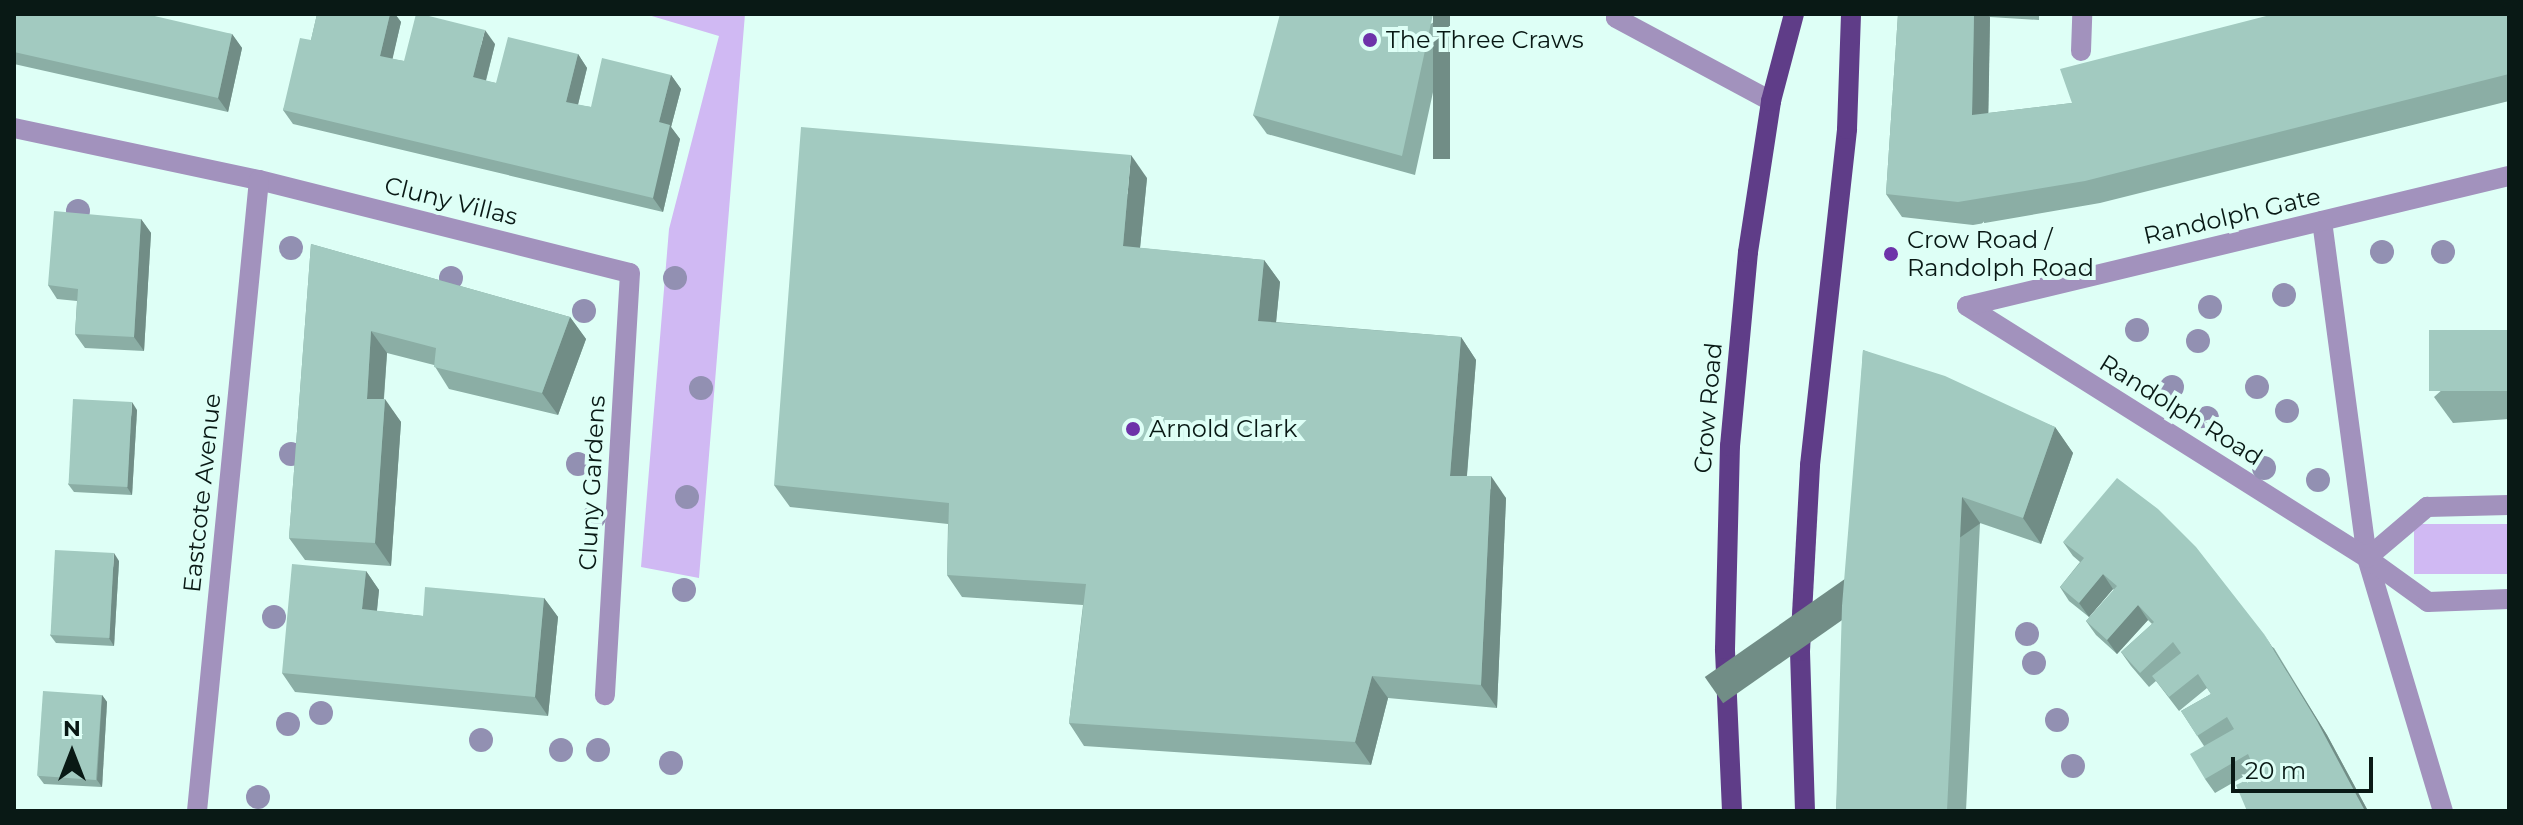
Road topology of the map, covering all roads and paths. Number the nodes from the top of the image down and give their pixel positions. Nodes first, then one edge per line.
1 (1618, 14) edge
2 (1794, 14) edge
3 (1851, 14) edge
4 (2082, 14) edge
5 (2081, 51) dead end
6 (1771, 101) junction
7 (14, 128) edge
8 (2509, 176) edge
9 (259, 180) junction
10 (2322, 221) junction
11 (630, 273) joint
12 (1967, 306) joint
13 (2509, 505) edge
14 (2367, 558) junction
15 (2509, 599) edge
16 (605, 695) dead end
17 (197, 811) edge
18 (1732, 811) edge
19 (1805, 811) edge
20 (2443, 811) edge

1 - 6 street
2 - 6 main road, Crow Road
3 - 19 main road
4 - 5 street
6 - 18 main road, Crow Road
7 - 9 street, Cluny Villas
8 - 10 street, Randolph Gate
9 - 11 street, Cluny Villas
9 - 17 street, Eastcote Avenue
10 - 12 street, Randolph Gate
10 - 14 street
11 - 16 street, Cluny Gardens
12 - 14 street, Randolph Road
13 - 14 street
14 - 15 street, Randolph Road
14 - 20 street

